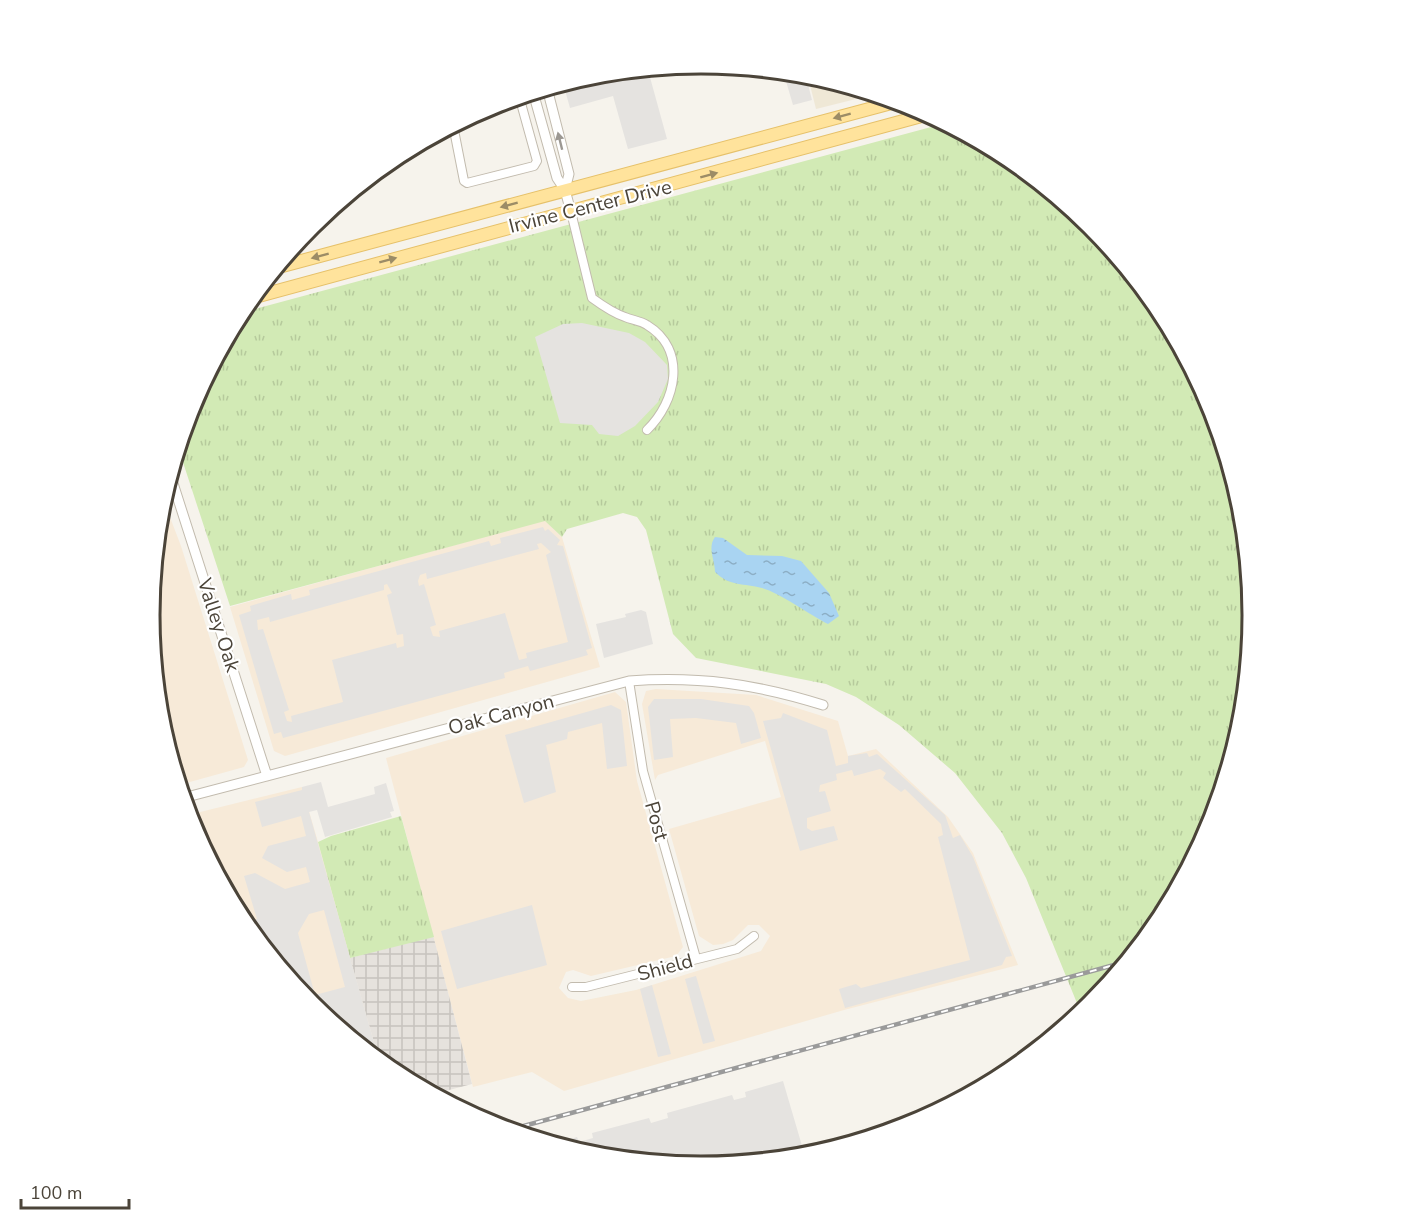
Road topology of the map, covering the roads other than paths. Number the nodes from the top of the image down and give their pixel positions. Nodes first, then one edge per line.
1 (549, 96) edge
2 (535, 100) edge
3 (521, 104) edge
4 (883, 105) edge
5 (915, 118) edge
6 (455, 133) edge
7 (565, 190) junction
8 (571, 212) junction
9 (289, 264) edge
10 (265, 294) edge
11 (647, 430) dead end
12 (175, 489) edge
13 (629, 681) junction
14 (823, 705) dead end
15 (267, 776) junction
16 (192, 796) edge
17 (754, 936) dead end
18 (696, 958) junction
19 (572, 987) dead end

7 -> 1 street
2 - 7 street
3 - 6 street
4 -> 7 main road, Irvine Center Drive
8 -> 5 main road, Irvine Center Drive
7 - 8 street
7 -> 9 main road, Irvine Center Drive
10 -> 8 main road, Irvine Center Drive
8 - 11 street
12 - 15 street, Valley Oak
13 - 14 street, Oak Canyon
13 - 15 street, Oak Canyon
13 - 18 street, Post
15 - 16 street, Oak Canyon
17 - 18 street, Shield
18 - 19 street, Shield

